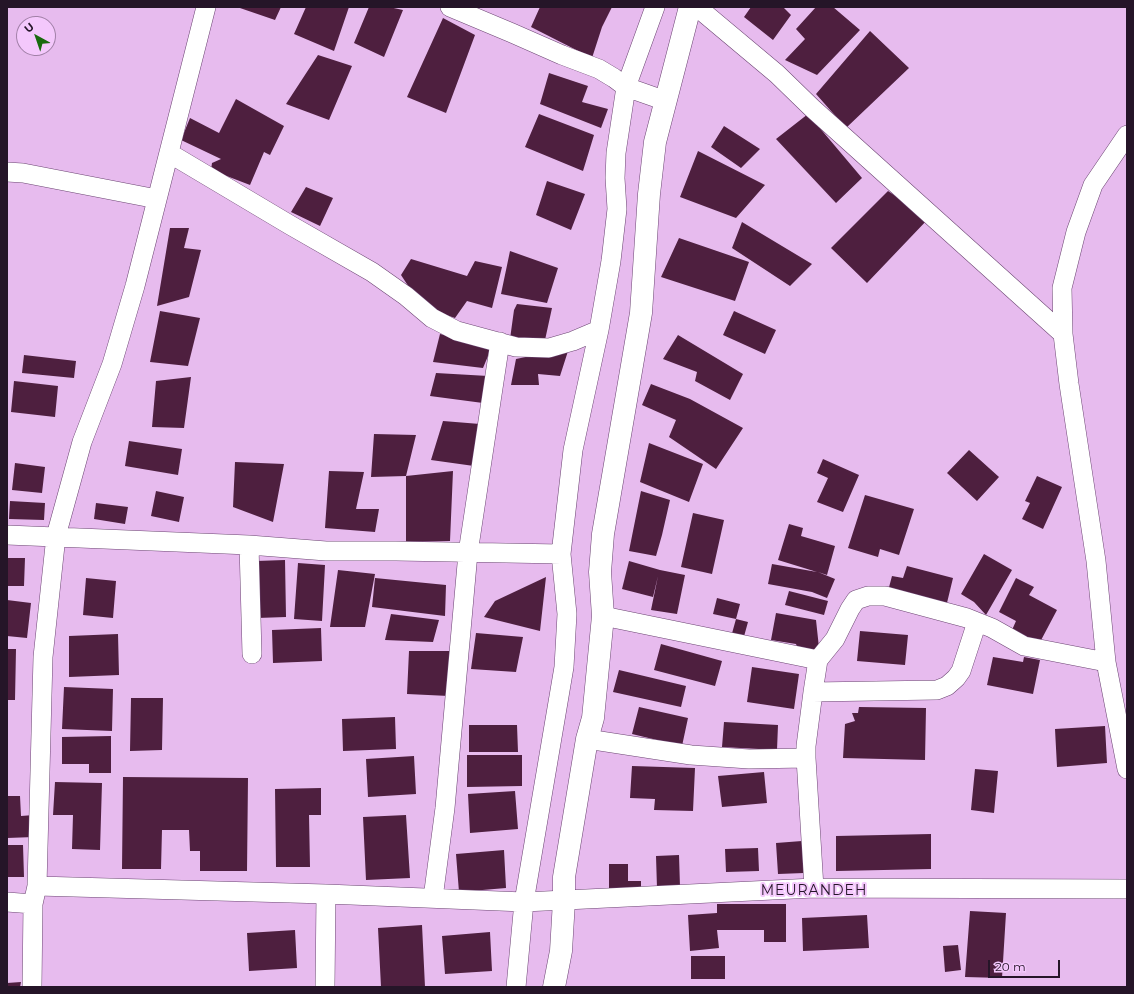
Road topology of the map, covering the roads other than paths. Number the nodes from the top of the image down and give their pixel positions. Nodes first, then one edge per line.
1 (206, 7) edge
2 (450, 7) edge
3 (655, 7) edge
4 (690, 7) edge
5 (697, 7) edge
6 (628, 88) junction
7 (658, 98) junction
8 (1127, 135) edge
9 (168, 153) junction
10 (7, 172) edge
11 (157, 199) junction
12 (599, 330) junction
13 (1063, 334) junction
14 (500, 342) junction
15 (7, 535) edge
16 (56, 536) junction
17 (249, 545) junction
18 (468, 553) junction
19 (561, 554) junction
20 (603, 616) junction
21 (977, 622) junction
22 (252, 654) dead end
23 (818, 660) junction
24 (1106, 662) junction
25 (813, 692) junction
26 (587, 739) junction
27 (806, 758) junction
28 (1127, 769) edge
29 (814, 888) junction
30 (1127, 889) edge
31 (326, 894) junction
32 (35, 895) junction
33 (433, 898) junction
34 (560, 901) junction
35 (7, 902) edge
36 (529, 902) junction
37 (32, 987) edge
38 (325, 987) edge
39 (516, 987) edge
40 (554, 987) edge

1 - 9 street
2 - 6 street
3 - 6 street
4 - 7 street
5 - 13 street
6 - 7 street
6 - 12 street
7 - 20 street
8 - 13 street
9 - 11 street
9 - 14 street
10 - 11 street
11 - 16 street
12 - 14 street
12 - 19 street
13 - 24 street
14 - 18 street
15 - 16 street
16 - 17 street
16 - 32 street
17 - 18 street
17 - 22 street
18 - 19 street
18 - 33 street
19 - 36 street
20 - 23 street
20 - 26 street
21 - 23 street
21 - 24 street
21 - 25 street
23 - 25 street
24 - 28 street
25 - 27 street
26 - 27 street
26 - 34 street
27 - 29 street
29 - 30 street
29 - 34 street
31 - 32 street
31 - 33 street
31 - 38 street
32 - 35 street
32 - 37 street
33 - 36 street
34 - 36 street
34 - 40 street
36 - 39 street

